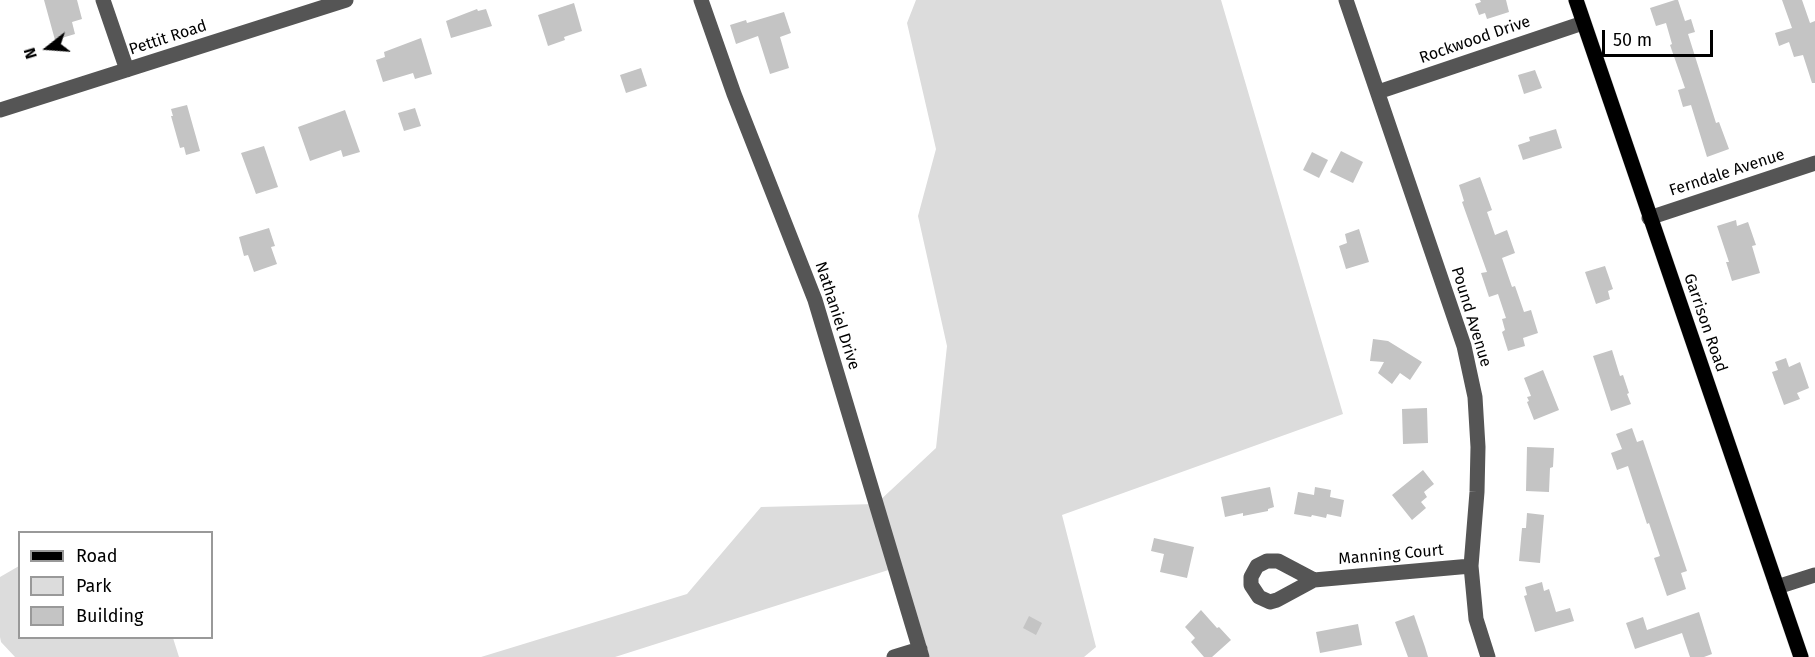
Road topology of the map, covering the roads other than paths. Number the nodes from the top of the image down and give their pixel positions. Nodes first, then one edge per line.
1 (103, 0) edge
2 (346, 0) edge
3 (701, 0) edge
4 (1346, 0) edge
5 (1576, 0) edge
6 (1583, 23) junction
7 (127, 70) junction
8 (1378, 92) junction
9 (0, 110) edge
10 (1815, 163) edge
11 (1649, 218) junction
12 (1471, 566) junction
13 (1815, 575) edge
14 (1314, 580) dead end
15 (1777, 587) junction
16 (921, 653) edge
17 (894, 657) edge
18 (1488, 657) edge
19 (1802, 657) edge

1 - 7 street
2 - 7 street, Pettit Road
3 - 16 street, Nathaniel Drive
4 - 8 street, Pound Avenue
5 - 6 main road, Garrison Road
6 - 8 street, Rockwood Drive
6 - 11 main road, Garrison Road
7 - 9 street, Pettit Road
8 - 12 street, Pound Avenue
10 - 11 street, Ferndale Avenue
11 - 15 main road, Garrison Road
12 - 14 street, Manning Court
12 - 18 street, Pound Avenue
13 - 15 street
15 - 19 main road, Garrison Road
16 - 17 street

